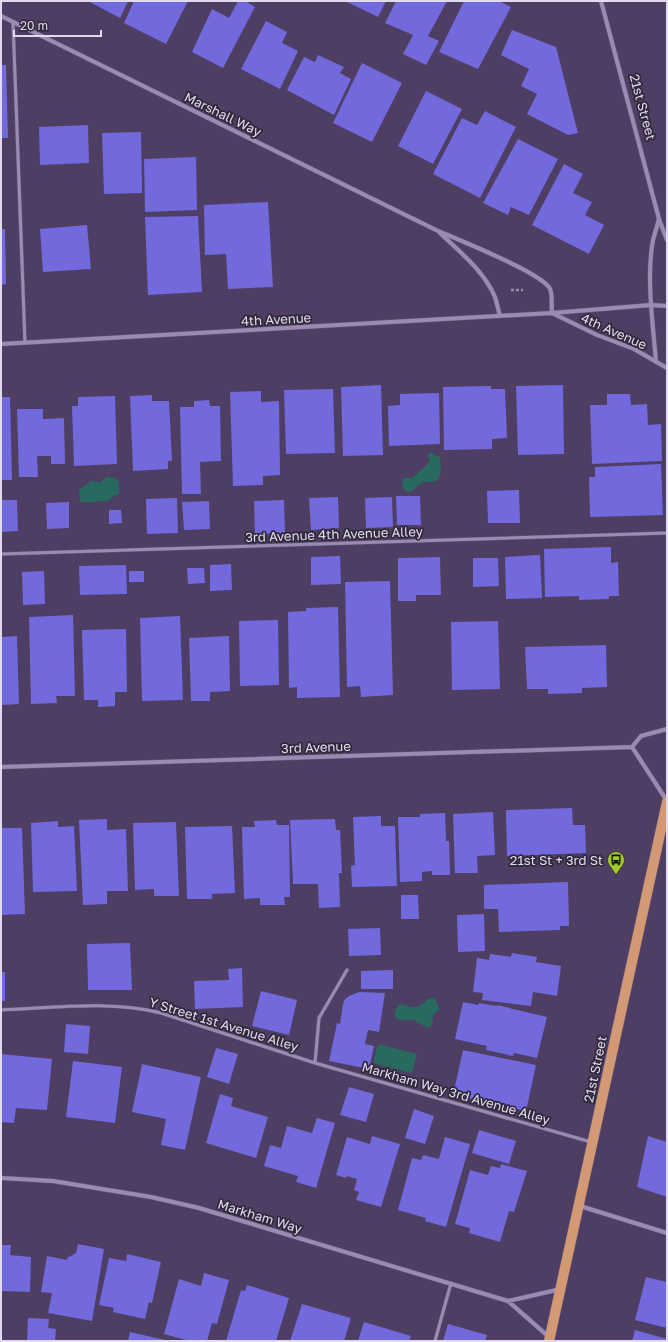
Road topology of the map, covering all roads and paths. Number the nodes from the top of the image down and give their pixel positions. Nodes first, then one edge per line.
1 (602, 1) edge
2 (1, 16) edge
3 (13, 22) junction
4 (659, 219) junction
5 (436, 230) junction
6 (667, 240) edge
7 (651, 305) junction
8 (667, 306) edge
9 (552, 313) junction
10 (500, 316) junction
11 (25, 343) junction
12 (1, 344) edge
13 (656, 362) junction
14 (667, 368) edge
15 (667, 533) edge
16 (1, 554) edge
17 (667, 729) edge
18 (632, 747) junction
19 (1, 767) edge
20 (667, 801) edge
21 (347, 970) dead end
22 (1, 1010) edge
23 (314, 1063) junction
24 (593, 1143) junction
25 (1, 1178) edge
26 (578, 1205) junction
27 (667, 1233) edge
28 (451, 1283) junction
29 (561, 1288) junction
30 (508, 1301) junction
31 (549, 1339) edge
32 (435, 1341) edge

1 - 4 street, 21st Street
2 - 3 street, Marshall Way
3 - 5 street, Marshall Way
3 - 11 lane
4 - 6 street, 21st Street
4 - 7 street, 21st Street
5 - 9 street, Marshall Way
5 - 10 street, Marshall Way
7 - 8 street, 4th Avenue
7 - 9 street, 4th Avenue
7 - 13 street, 21st Street
9 - 10 street, 4th Avenue
9 - 13 street, 4th Avenue
10 - 11 street, 4th Avenue
11 - 12 street, 4th Avenue
13 - 14 street, 4th Avenue
15 - 16 lane, 3rd Avenue 4th Avenue Alley
17 - 18 street
18 - 19 street, 3rd Avenue
18 - 20 street
20 - 24 main road, 21st Street
21 - 23 lane, Y Street 1st Avenue Alley
22 - 23 lane, Y Street 1st Avenue Alley
23 - 24 lane, Markham Way 3rd Avenue Alley
24 - 26 main road, 21st Street
25 - 28 street, Markham Way
26 - 27 street
26 - 29 main road, 21st Street
28 - 30 street, Markham Way
28 - 32 lane
29 - 30 street
29 - 31 main road, 21st Street
30 - 31 street, Markham Way

